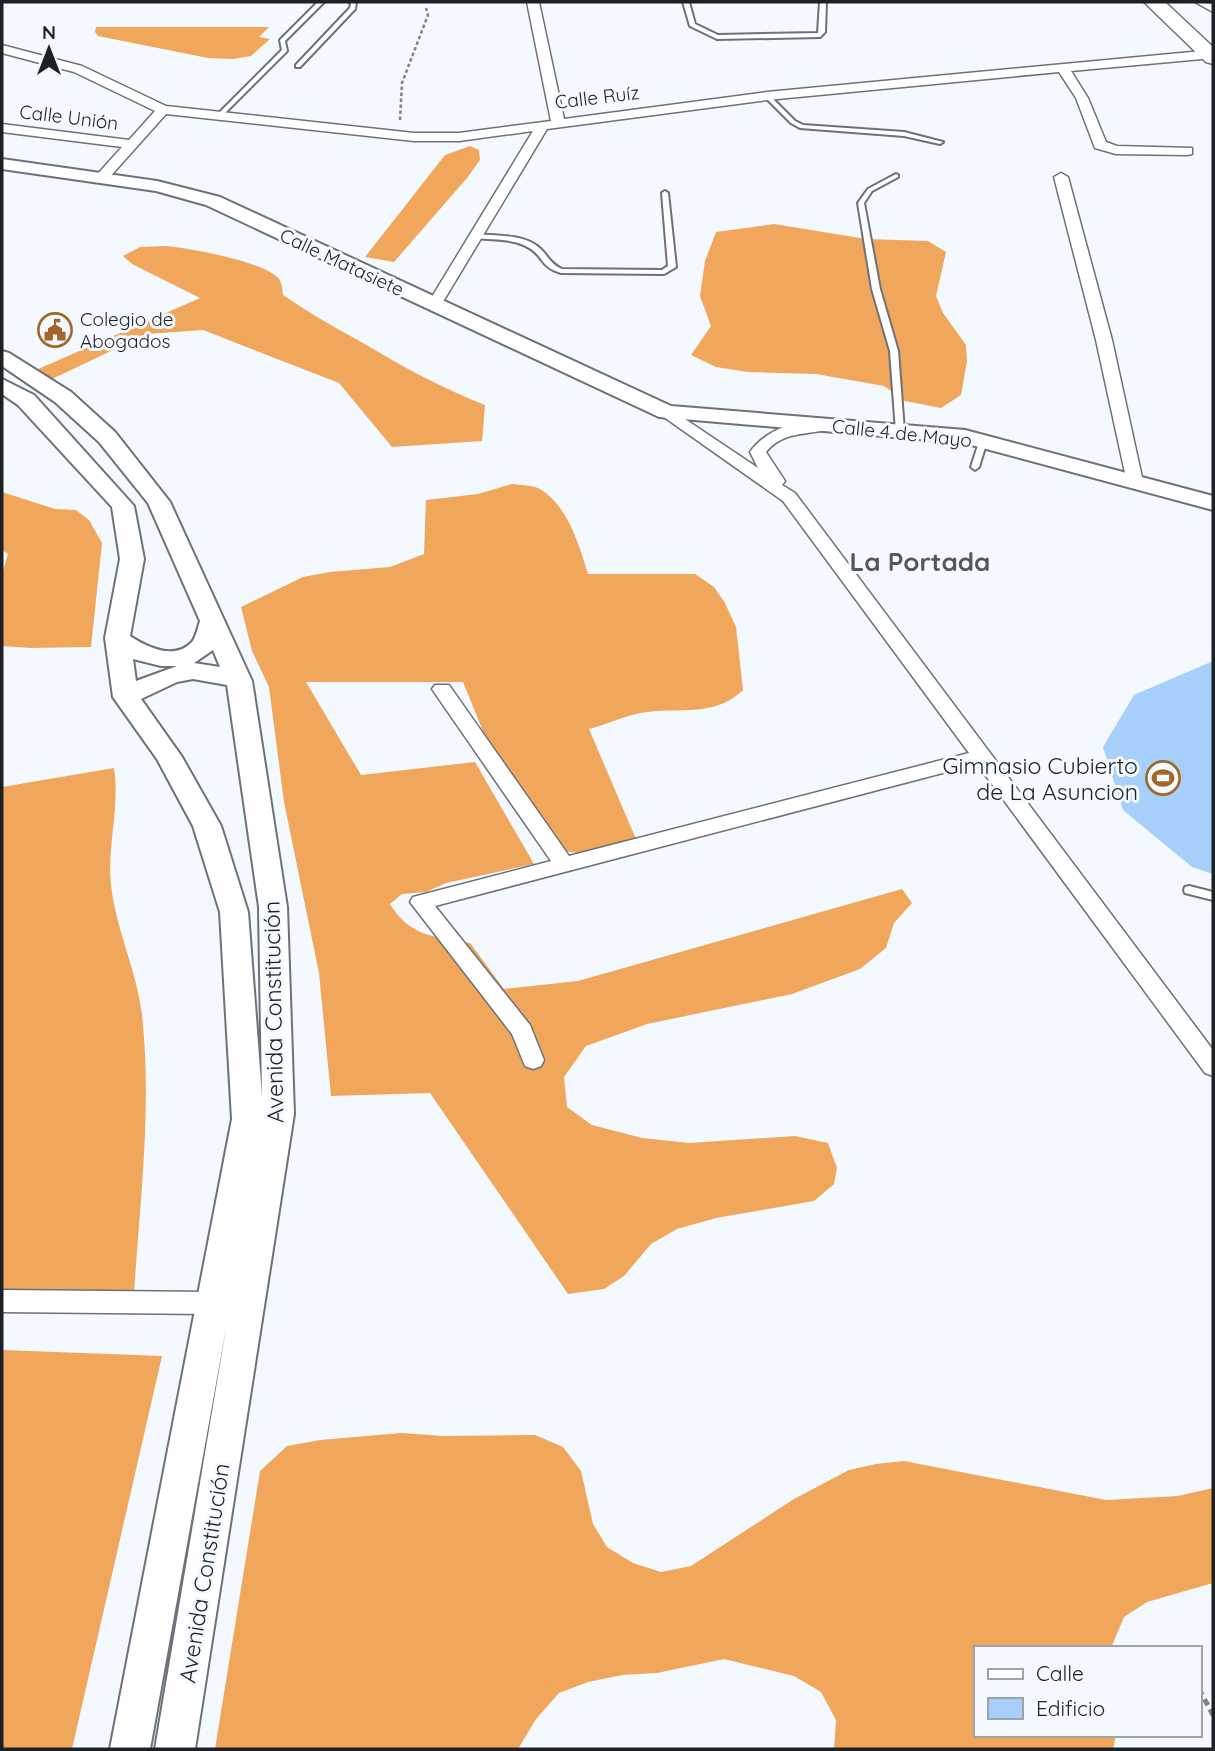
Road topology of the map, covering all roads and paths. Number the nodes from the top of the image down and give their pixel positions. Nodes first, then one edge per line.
1 (321, 2) edge
2 (352, 2) edge
3 (533, 2) edge
4 (686, 2) edge
5 (823, 2) edge
6 (1154, 2) edge
7 (1201, 2) edge
8 (426, 8) dead end
9 (1213, 9) edge
10 (2, 49) edge
11 (1212, 55) edge
12 (298, 66) dead end
13 (1063, 68) junction
14 (767, 96) junction
15 (163, 110) junction
16 (219, 116) junction
17 (558, 122) junction
18 (541, 124) junction
19 (2, 128) edge
20 (400, 136) junction
21 (940, 142) dead end
22 (132, 144) junction
23 (1188, 150) dead end
24 (2, 164) edge
25 (896, 176) dead end
26 (102, 177) junction
27 (1061, 177) dead end
28 (665, 193) dead end
29 (475, 236) junction
30 (434, 304) junction
31 (2, 357) edge
32 (2, 385) edge
33 (667, 412) junction
34 (827, 425) junction
35 (900, 431) junction
36 (983, 441) junction
37 (975, 467) dead end
38 (1135, 482) junction
39 (789, 497) junction
40 (1213, 503) edge
41 (213, 619) junction
42 (117, 638) junction
43 (239, 681) junction
44 (442, 689) dead end
45 (126, 697) junction
46 (982, 756) junction
47 (564, 865) junction
48 (1189, 890) dead end
49 (1213, 896) edge
50 (533, 1059) dead end
51 (1213, 1067) edge
52 (2, 1301) edge
53 (211, 1303) junction
54 (1201, 1693) edge
55 (1213, 1715) edge
56 (130, 1749) edge
57 (175, 1749) edge

1 - 16 lane
2 - 12 lane
3 - 17 street
4 - 5 lane
6 - 11 main road
7 - 9 street
8 - 20 path
10 - 15 street, Calle Ruíz
11 - 13 street, Calle Ruíz
13 - 14 street, Calle Ruíz
13 - 23 street
14 - 17 street, Calle Ruíz
14 - 21 lane
15 - 16 street, Calle Ruíz
15 - 22 street
16 - 20 street, Calle Ruíz
17 - 18 street, Calle Ruíz
18 - 20 street, Calle Ruíz
18 - 29 street
19 - 22 street, Calle Unión
22 - 26 street
24 - 26 street, Calle Matasiete
25 - 35 lane
26 - 30 street, Calle Matasiete
27 - 38 street
28 - 29 lane
29 - 30 street
30 - 33 street, Calle Matasiete
31 - 41 street, Avenida Constitución
32 - 42 street, Avenida Constitución
33 - 34 street, Calle 4 de Mayo
33 - 39 street
34 - 35 street, Calle 4 de Mayo
34 - 39 street
35 - 36 street, Calle 4 de Mayo
36 - 37 lane
36 - 38 street, Calle 4 de Mayo
38 - 40 street, Calle 4 de Mayo
39 - 46 street
41 - 42 street
41 - 43 street, Avenida Constitución
42 - 45 street, Avenida Constitución
43 - 45 street
43 - 57 street, Avenida Constitución
44 - 47 street
45 - 53 street, Avenida Constitución
46 - 47 street
46 - 51 street
47 - 50 street
48 - 49 lane
52 - 53 street
53 - 56 street, Avenida Constitución
54 - 55 path

